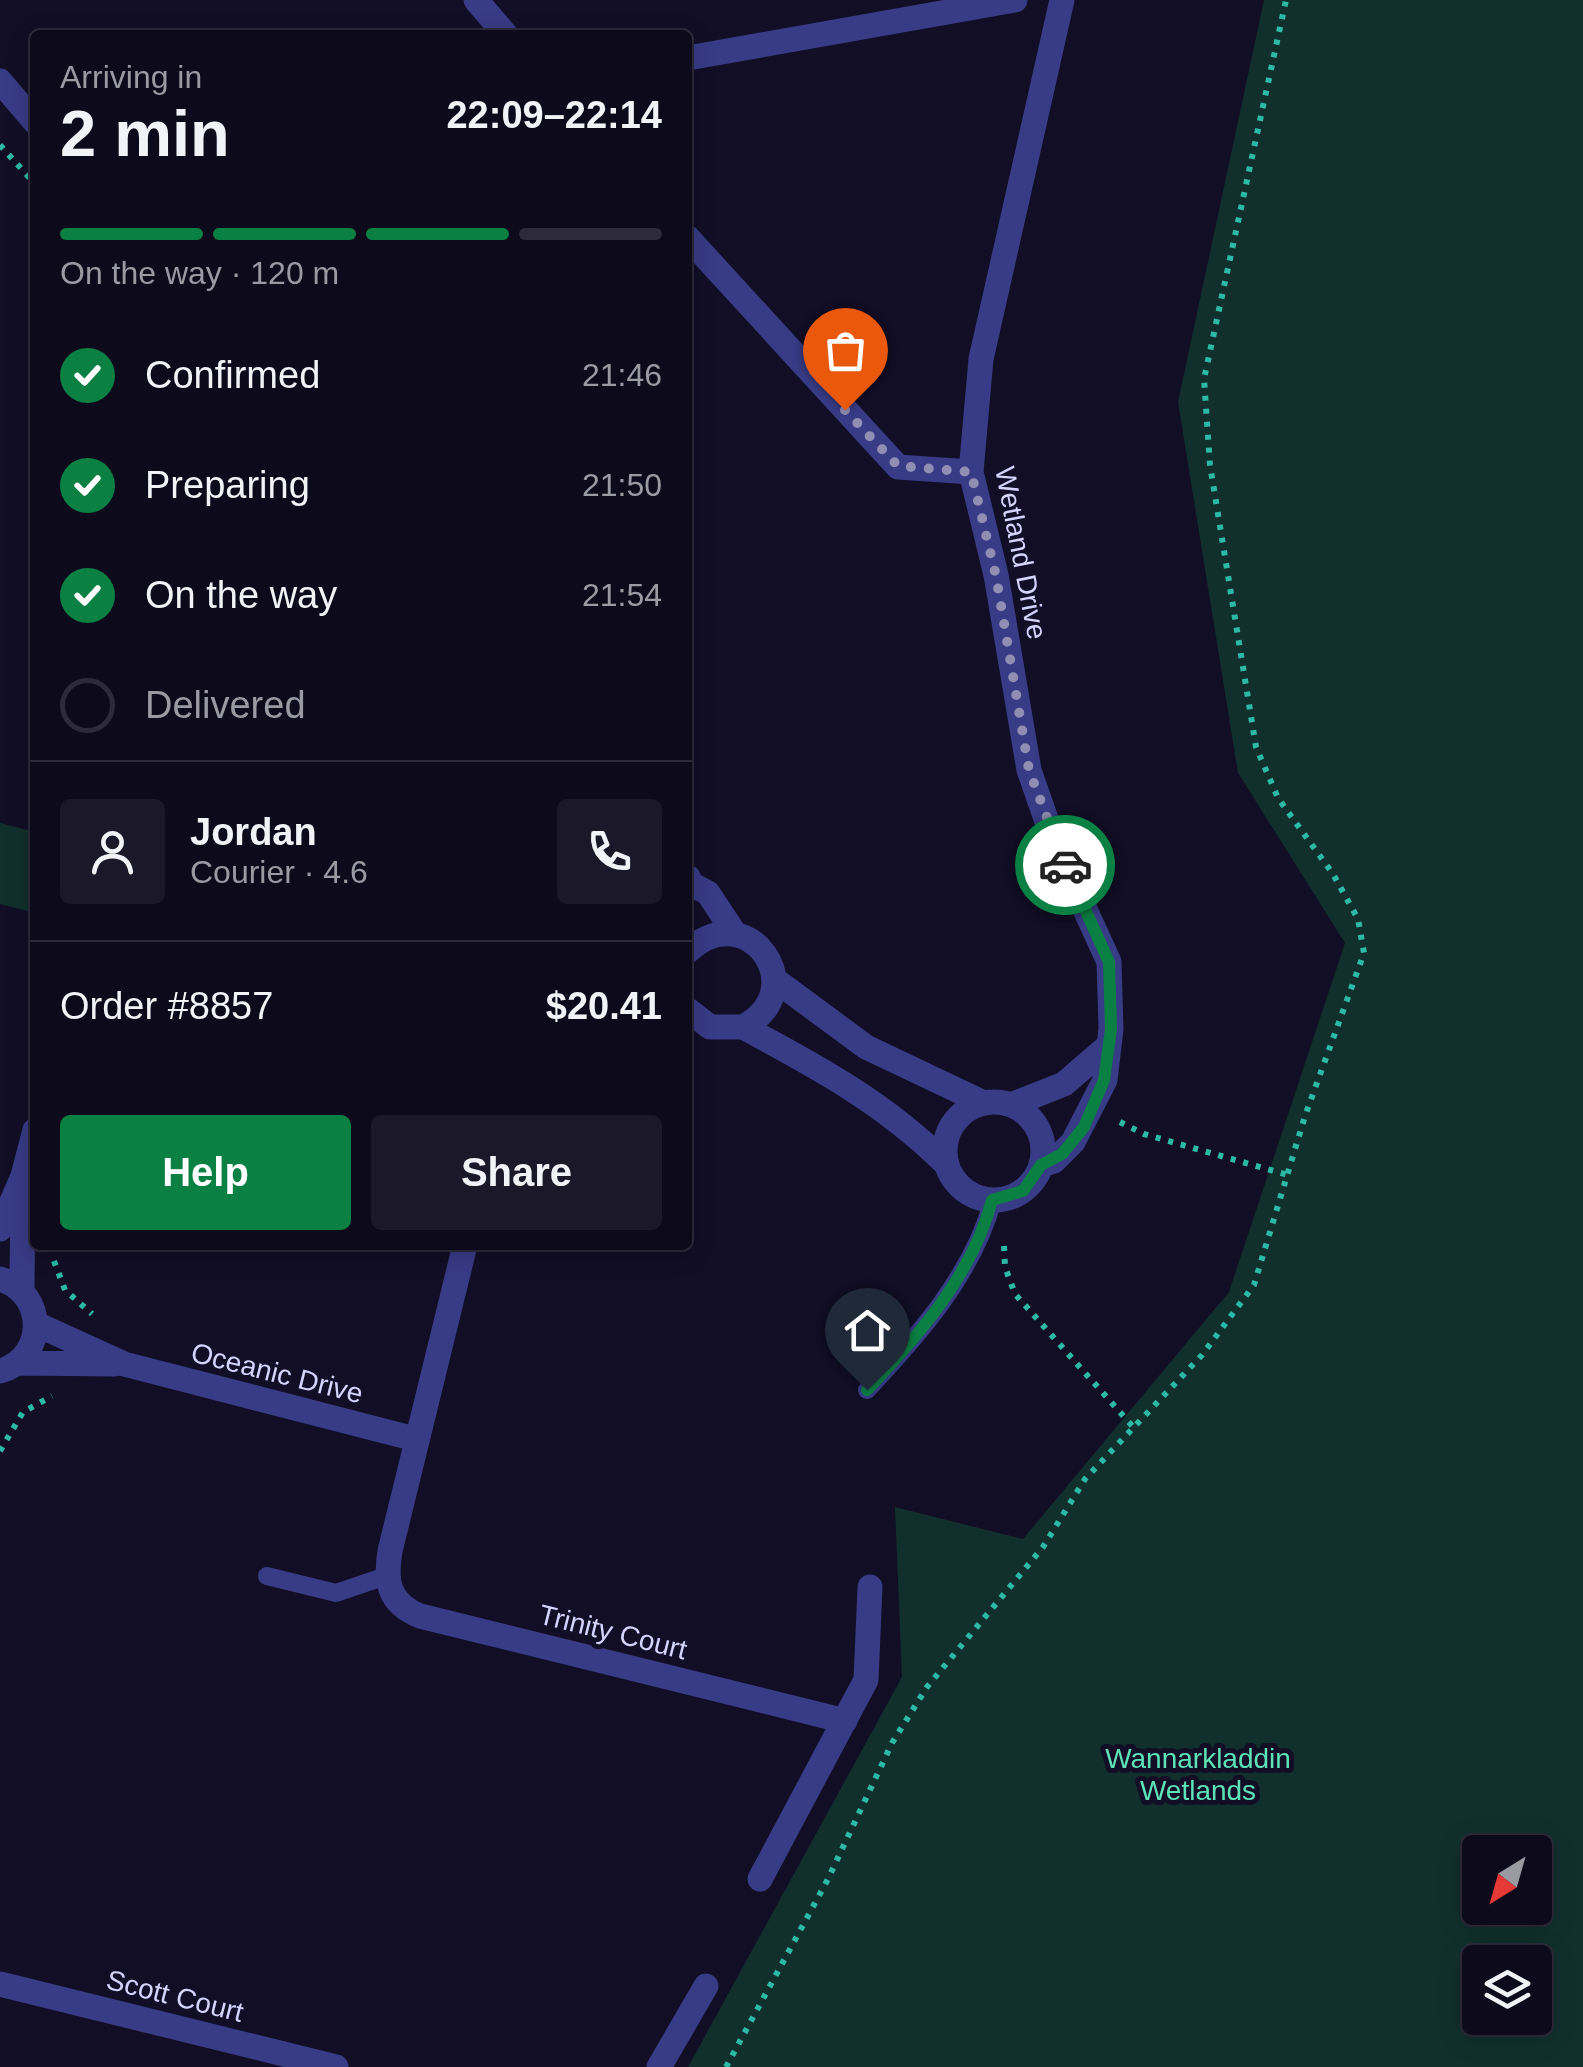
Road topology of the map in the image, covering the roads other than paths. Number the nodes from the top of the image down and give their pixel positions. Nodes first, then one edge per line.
1 (476, 0) edge
2 (1015, 0) edge
3 (1062, 0) edge
4 (502, 30) edge
5 (692, 57) edge
6 (0, 81) edge
7 (30, 116) edge
8 (692, 242) edge
9 (971, 472) junction
10 (692, 886) edge
11 (735, 934) junction
12 (692, 948) edge
13 (774, 979) junction
14 (692, 1019) edge
15 (742, 1027) junction
16 (1107, 1047) junction
17 (984, 1103) junction
18 (1011, 1105) junction
19 (30, 1151) edge
20 (947, 1165) junction
21 (1041, 1165) junction
22 (24, 1176) junction
23 (992, 1200) junction
24 (0, 1229) edge
25 (464, 1250) edge
26 (11, 1284) edge
27 (36, 1324) junction
28 (124, 1364) junction
29 (6, 1371) edge
30 (867, 1390) dead end
31 (415, 1440) junction
32 (266, 1576) dead end
33 (386, 1576) junction
34 (870, 1586) dead end
35 (845, 1721) junction
36 (760, 1878) dead end
37 (0, 1984) edge
38 (706, 1986) dead end
39 (336, 2067) edge
40 (659, 2067) edge

1 - 4 street
2 - 5 street
3 - 9 street, Wetland Drive
6 - 7 street
8 - 9 street
9 - 16 street, Wetland Drive
10 - 11 street
11 - 12 street
11 - 13 street
13 - 15 street
13 - 17 street
14 - 15 street
15 - 20 street
16 - 18 street
16 - 21 street, Wetland Drive
17 - 18 street
17 - 20 street
18 - 21 street
19 - 22 street
20 - 23 street
21 - 23 street
22 - 24 street
22 - 26 street
23 - 30 lane
25 - 31 street
26 - 27 street
27 - 28 street, Oceanic Drive
27 - 29 street
28 - 29 street, Oceanic Drive
28 - 31 street, Oceanic Drive
31 - 33 street
32 - 33 lane
33 - 35 street, Trinity Court
34 - 35 street
35 - 36 street
37 - 39 street, Scott Court
38 - 40 street

